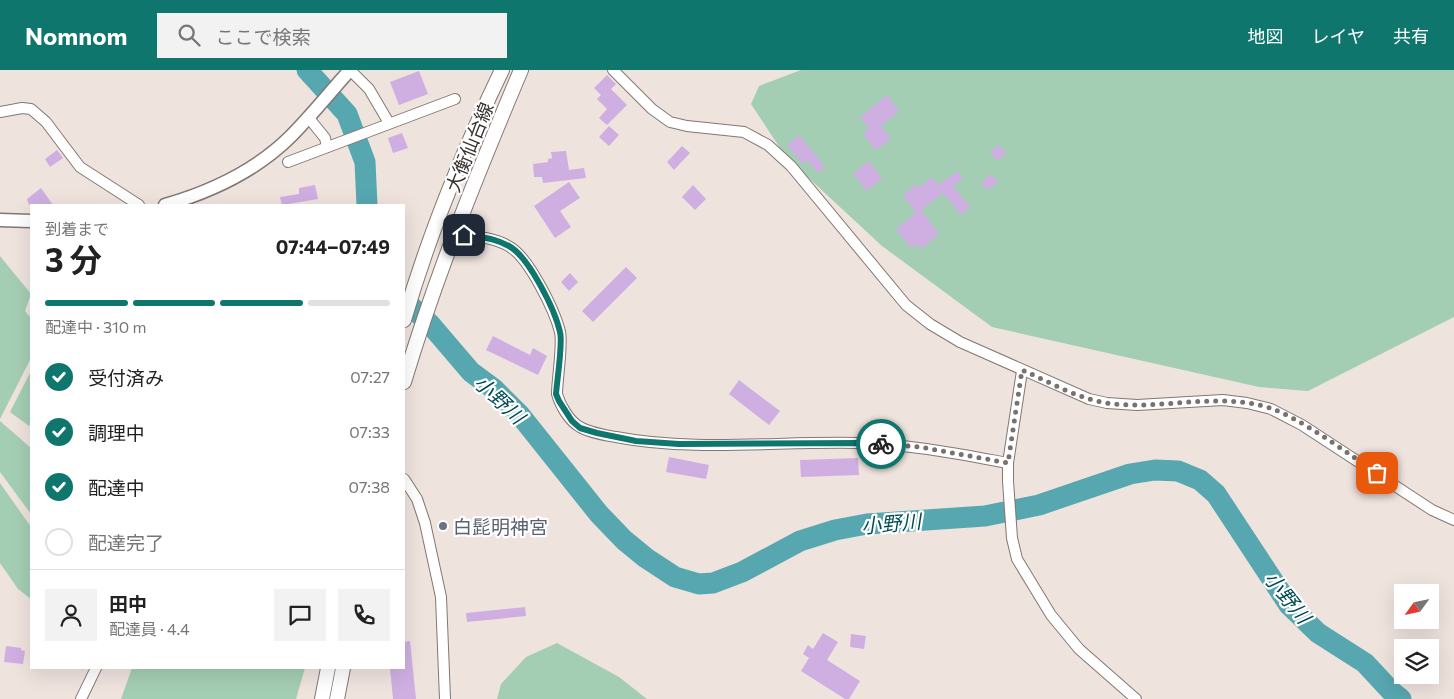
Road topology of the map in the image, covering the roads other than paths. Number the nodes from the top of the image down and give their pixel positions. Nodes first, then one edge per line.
1 (502, 70) edge
2 (521, 70) edge
3 (614, 70) edge
4 (348, 73) edge
5 (455, 99) dead end
6 (0, 112) edge
7 (312, 114) junction
8 (384, 125) junction
9 (327, 147) junction
10 (288, 162) dead end
11 (136, 204) edge
12 (168, 204) edge
13 (0, 220) edge
14 (30, 221) edge
15 (454, 234) junction
16 (405, 315) edge
17 (1022, 370) junction
18 (405, 378) edge
19 (1008, 463) junction
20 (405, 481) edge
21 (1454, 520) edge
22 (96, 669) edge
23 (328, 669) edge
24 (343, 669) edge
25 (81, 699) edge
26 (322, 699) edge
27 (337, 699) edge
28 (445, 699) edge
29 (1136, 699) edge

1 - 16 main road, 大衡仙台線
2 - 15 main road, 大衡仙台線
3 - 17 street
4 - 7 street
4 - 8 street
5 - 8 street
6 - 11 street
7 - 9 street
7 - 12 street
8 - 9 street
9 - 10 street
13 - 14 street
15 - 18 main road, 大衡仙台線
15 - 19 street
17 - 19 street
17 - 21 street
19 - 29 street
20 - 28 street
22 - 25 street
23 - 26 main road
24 - 27 main road

